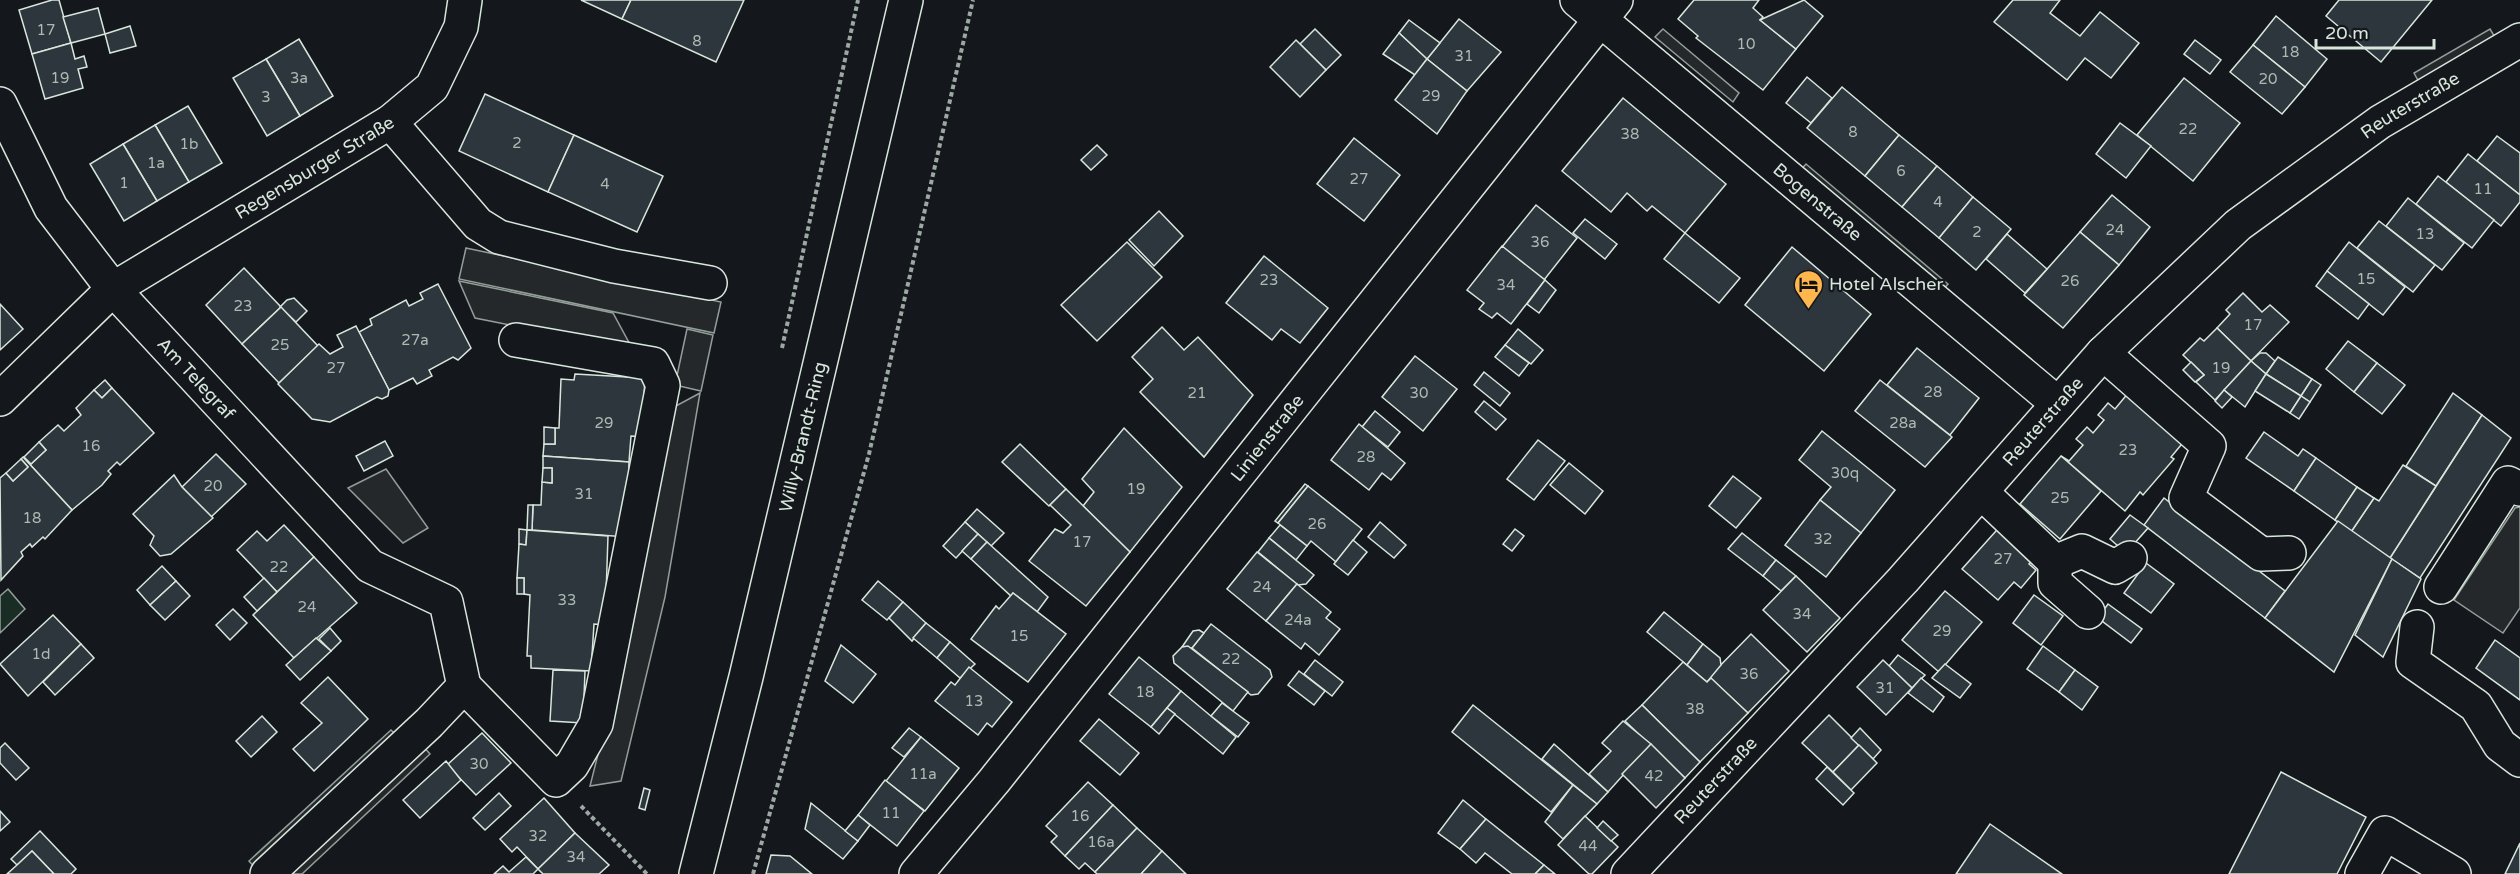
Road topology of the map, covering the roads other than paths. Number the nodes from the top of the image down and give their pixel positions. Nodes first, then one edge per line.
1 (465, 0) edge
2 (906, 0) edge
3 (1598, 7) edge
4 (2520, 40) edge
5 (0, 104) edge
6 (390, 122) junction
7 (710, 283) dead end
8 (113, 289) junction
9 (516, 340) dead end
10 (2103, 353) junction
11 (0, 399) edge
12 (2058, 404) junction
13 (2520, 489) edge
14 (1981, 492) junction
15 (2289, 553) dead end
16 (2130, 558) dead end
17 (2055, 562) junction
18 (2441, 587) dead end
19 (2088, 612) dead end
20 (2417, 627) dead end
21 (464, 686) junction
22 (2520, 760) edge
23 (267, 874) edge
24 (696, 874) edge
25 (916, 874) edge
26 (1628, 874) edge
27 (2362, 874) edge
28 (2454, 874) edge

1 - 6 street, Regensburger Straße
2 - 24 street, Willy-Brandt-Ring
3 - 12 street, Bogenstraße
3 - 25 street, Linienstraße
4 - 10 street, Reuterstraße
5 - 8 street, Am Telegraf
6 - 7 street
6 - 8 street, Regensburger Straße
8 - 11 street, Regensburger Straße
8 - 21 street, Am Telegraf
9 - 21 street
10 - 12 street, Reuterstraße
10 - 15 street
12 - 14 street, Reuterstraße
13 - 18 street
14 - 17 street
14 - 26 street, Reuterstraße
16 - 17 street
17 - 19 street
20 - 22 street
21 - 23 street
27 - 28 street

